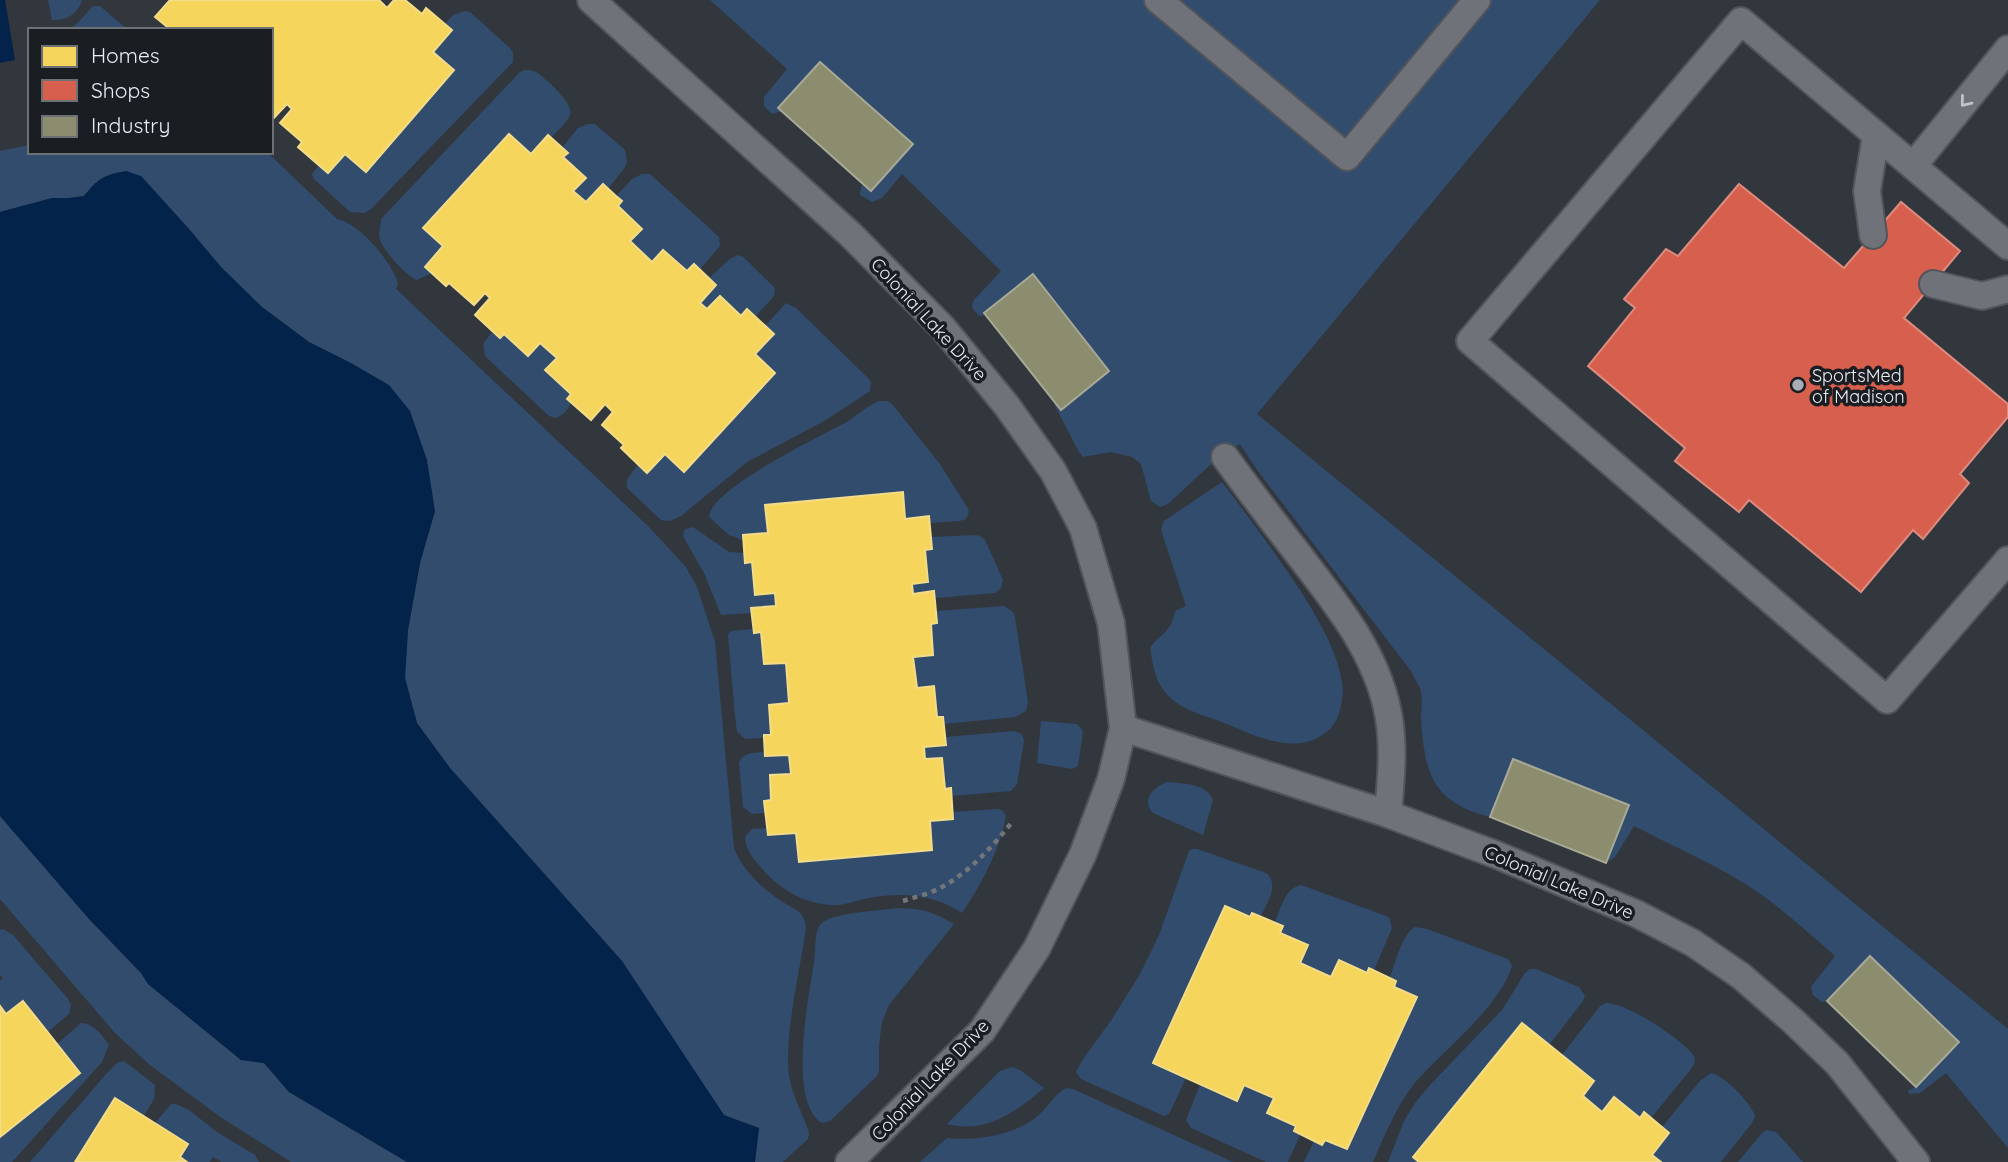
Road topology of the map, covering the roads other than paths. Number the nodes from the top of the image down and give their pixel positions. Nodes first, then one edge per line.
1 (592, 0) edge
2 (1158, 0) edge
3 (1477, 0) edge
4 (2008, 49) edge
5 (1876, 135) junction
6 (1913, 166) junction
7 (1873, 235) dead end
8 (2008, 246) edge
9 (1933, 284) dead end
10 (2008, 289) edge
11 (1224, 457) dead end
12 (2008, 560) edge
13 (1123, 728) junction
14 (1388, 814) junction
15 (849, 1162) edge
16 (1916, 1162) edge

1 - 13 lane, Colonial Lake Drive
2 - 3 lane
4 -> 6 lane
5 - 6 lane
5 - 7 lane
5 - 12 lane
6 - 8 lane
9 - 10 lane
11 - 14 lane
13 - 14 lane, Colonial Lake Drive
13 - 15 lane, Colonial Lake Drive
14 - 16 lane, Colonial Lake Drive

